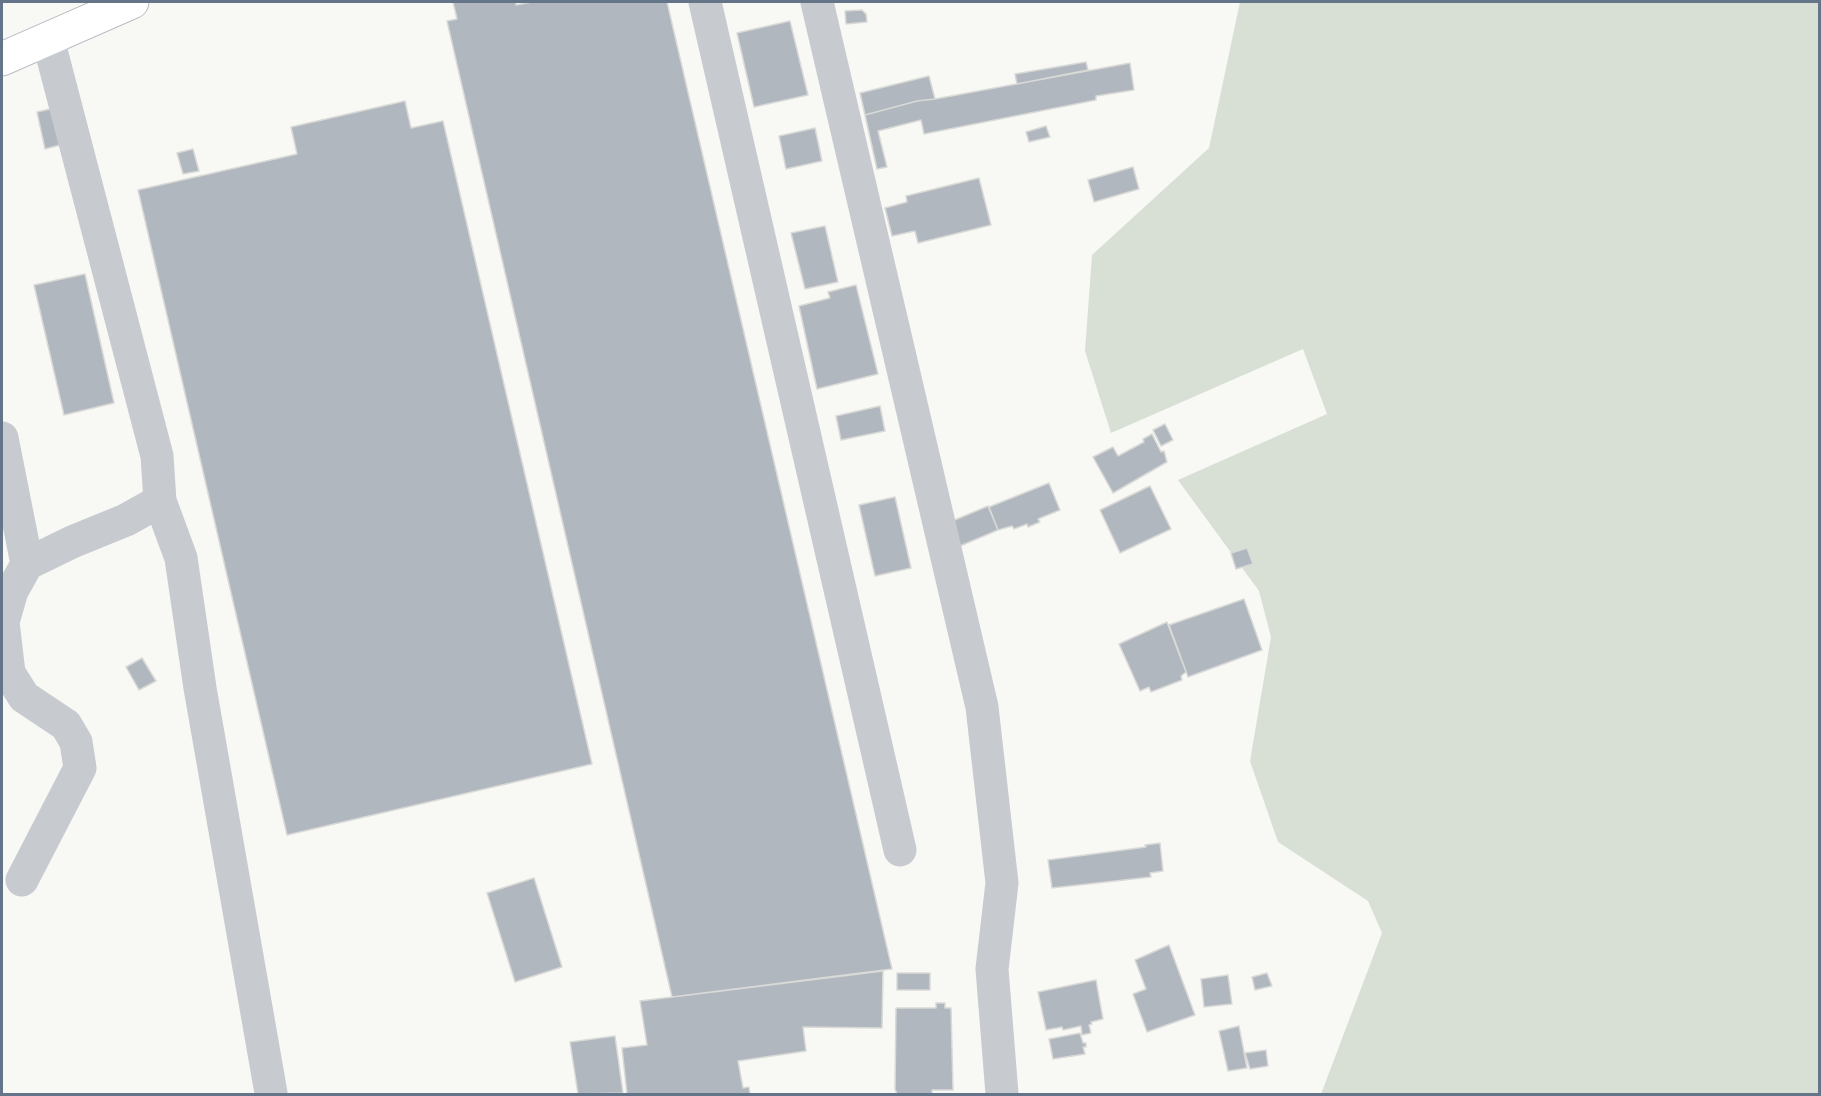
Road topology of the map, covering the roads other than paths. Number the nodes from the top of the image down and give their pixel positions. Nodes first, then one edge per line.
1 (132, 2) edge
2 (705, 2) edge
3 (817, 2) edge
4 (48, 39) junction
5 (2, 59) edge
6 (2, 438) edge
7 (160, 501) junction
8 (27, 564) junction
9 (900, 850) dead end
10 (22, 880) dead end
11 (271, 1093) edge
12 (1002, 1095) edge

1 - 4 main road
2 - 9 lane
3 - 12 lane
4 - 5 main road
4 - 7 lane
6 - 8 lane
7 - 8 lane
7 - 11 lane
8 - 10 lane

